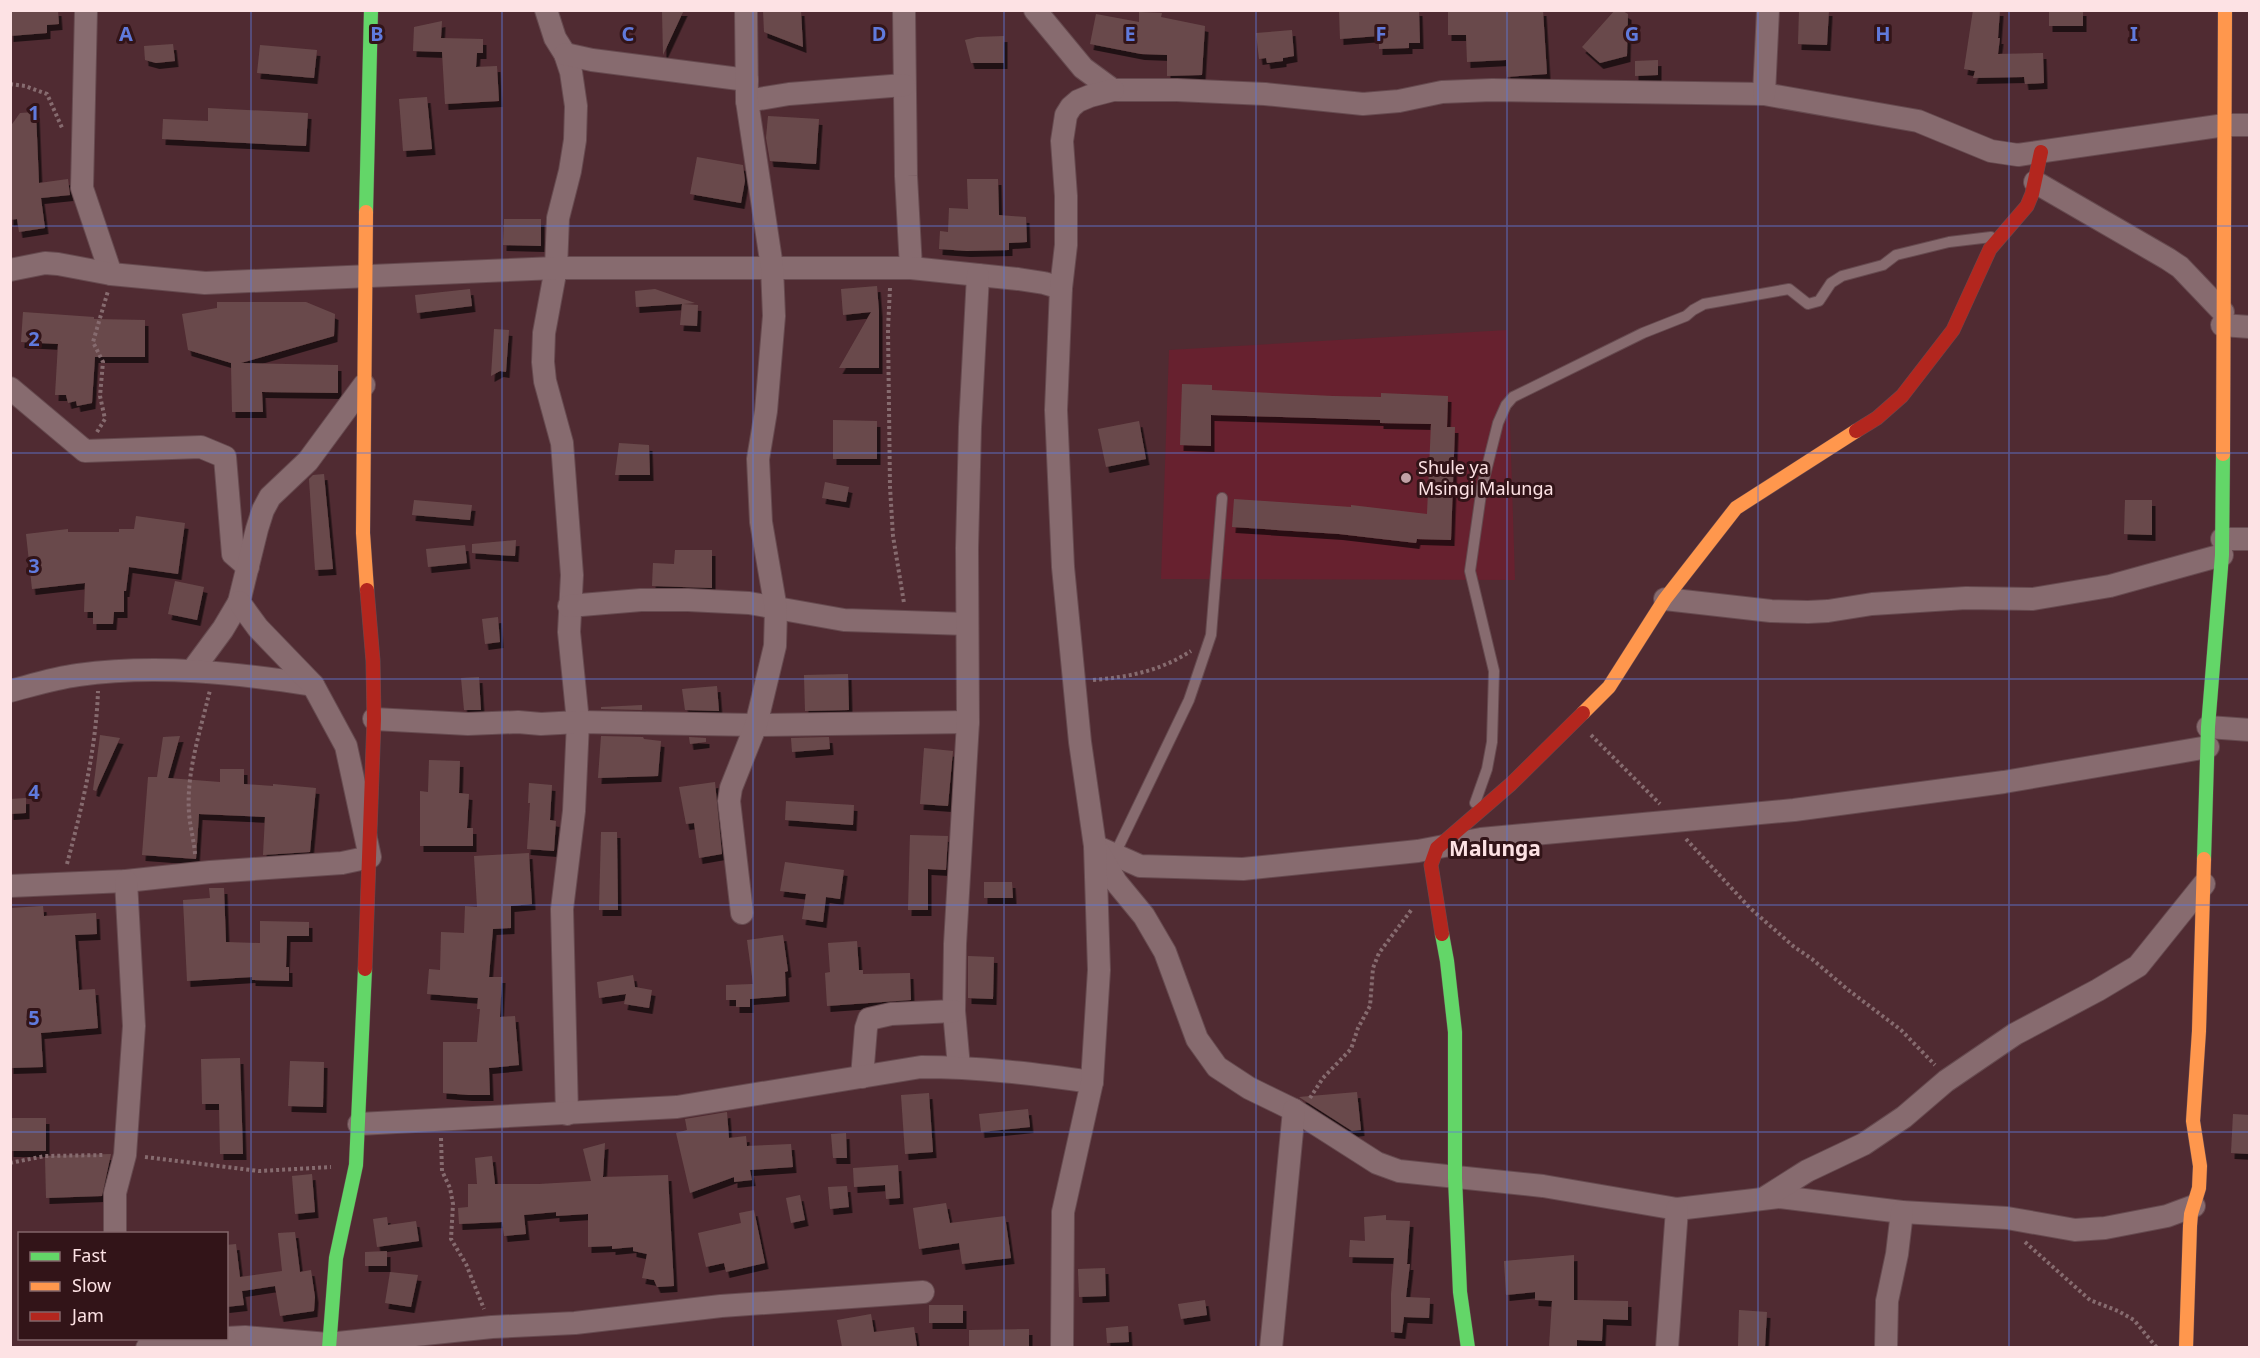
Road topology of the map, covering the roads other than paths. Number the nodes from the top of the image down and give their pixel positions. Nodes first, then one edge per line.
1 (86, 10) edge
2 (371, 10) edge
3 (546, 10) edge
4 (746, 10) edge
5 (904, 10) edge
6 (1035, 10) edge
7 (1768, 10) edge
8 (2225, 10) edge
9 (565, 54) junction
10 (904, 85) junction
11 (1113, 90) junction
12 (747, 91) junction
13 (1764, 94) junction
14 (2225, 125) junction
15 (2250, 125) edge
16 (2041, 152) junction
17 (2035, 182) junction
18 (1997, 240) junction
19 (772, 267) junction
20 (556, 268) junction
21 (901, 268) junction
22 (10, 270) edge
23 (111, 274) junction
24 (978, 274) junction
25 (364, 276) junction
26 (1061, 288) junction
27 (2223, 318) junction
28 (2250, 327) edge
29 (364, 385) junction
30 (10, 388) edge
31 (1222, 498) dead end
32 (2250, 539) edge
33 (2222, 547) junction
34 (248, 567) junction
35 (1665, 599) junction
36 (239, 602) junction
37 (569, 606) junction
38 (776, 609) junction
39 (968, 624) junction
40 (192, 671) junction
41 (313, 685) junction
42 (10, 691) edge
43 (374, 719) junction
44 (578, 722) junction
45 (968, 722) junction
46 (756, 725) junction
47 (2250, 730) edge
48 (2208, 737) junction
49 (1467, 823) junction
50 (1437, 848) junction
51 (1105, 851) junction
52 (370, 857) junction
53 (126, 881) junction
54 (2204, 884) junction
55 (10, 886) edge
56 (742, 913) dead end
57 (954, 1011) junction
58 (959, 1067) junction
59 (862, 1077) junction
60 (1092, 1082) junction
61 (1297, 1112) junction
62 (567, 1114) junction
63 (359, 1124) junction
64 (1455, 1178) junction
65 (1766, 1197) junction
66 (2194, 1206) junction
67 (1677, 1209) junction
68 (1902, 1212) junction
69 (115, 1232) edge
70 (924, 1292) dead end
71 (228, 1338) edge
72 (209, 1340) edge
73 (329, 1346) edge
74 (149, 1347) edge
75 (1062, 1347) edge
76 (1271, 1347) edge
77 (1468, 1347) edge
78 (1667, 1347) edge
79 (1886, 1347) edge
80 (2186, 1347) edge

1 - 23 street
2 - 25 street
3 - 9 street
4 - 12 street
5 - 10 street
6 - 11 street
7 - 13 street
8 - 14 street
9 - 12 street
9 - 20 street
10 - 12 street
10 - 21 street
11 - 13 street
11 - 26 street
12 - 19 street
13 - 16 street
14 - 15 street
14 - 16 street
14 - 27 street
16 - 17 street
17 - 18 street
17 - 27 street
18 - 35 street
18 - 49 lane
19 - 20 street
19 - 21 street
19 - 38 street
20 - 25 street
20 - 37 street
21 - 24 street
22 - 23 street
23 - 25 street
24 - 26 street
24 - 39 street
25 - 29 street
26 - 51 street
27 - 28 street
27 - 33 street
29 - 34 street
29 - 43 street
30 - 34 street
31 - 51 lane
32 - 33 street
33 - 35 street
33 - 48 street
34 - 36 street
35 - 49 street
36 - 40 street
36 - 41 street
37 - 38 street
37 - 44 street
38 - 39 street
38 - 46 street
39 - 45 street
40 - 41 street
40 - 42 street
41 - 52 street
43 - 44 street
43 - 52 street
44 - 46 street
44 - 62 street
45 - 46 street
45 - 57 street
46 - 56 street
47 - 48 street
48 - 50 street
48 - 54 street
49 - 50 street
50 - 51 street
50 - 64 street
51 - 60 street
51 - 61 street
52 - 53 street
52 - 63 street
53 - 55 street
53 - 69 street
54 - 65 street
54 - 66 street
57 - 58 street
57 - 59 street
58 - 59 street
58 - 60 street
59 - 62 street
60 - 75 street
61 - 64 street
61 - 76 street
62 - 63 street
63 - 73 street
64 - 67 street
64 - 77 street
65 - 67 street
65 - 68 street
66 - 68 street
66 - 80 street
67 - 78 street
68 - 79 street
70 - 73 street
71 - 73 street
72 - 74 street

